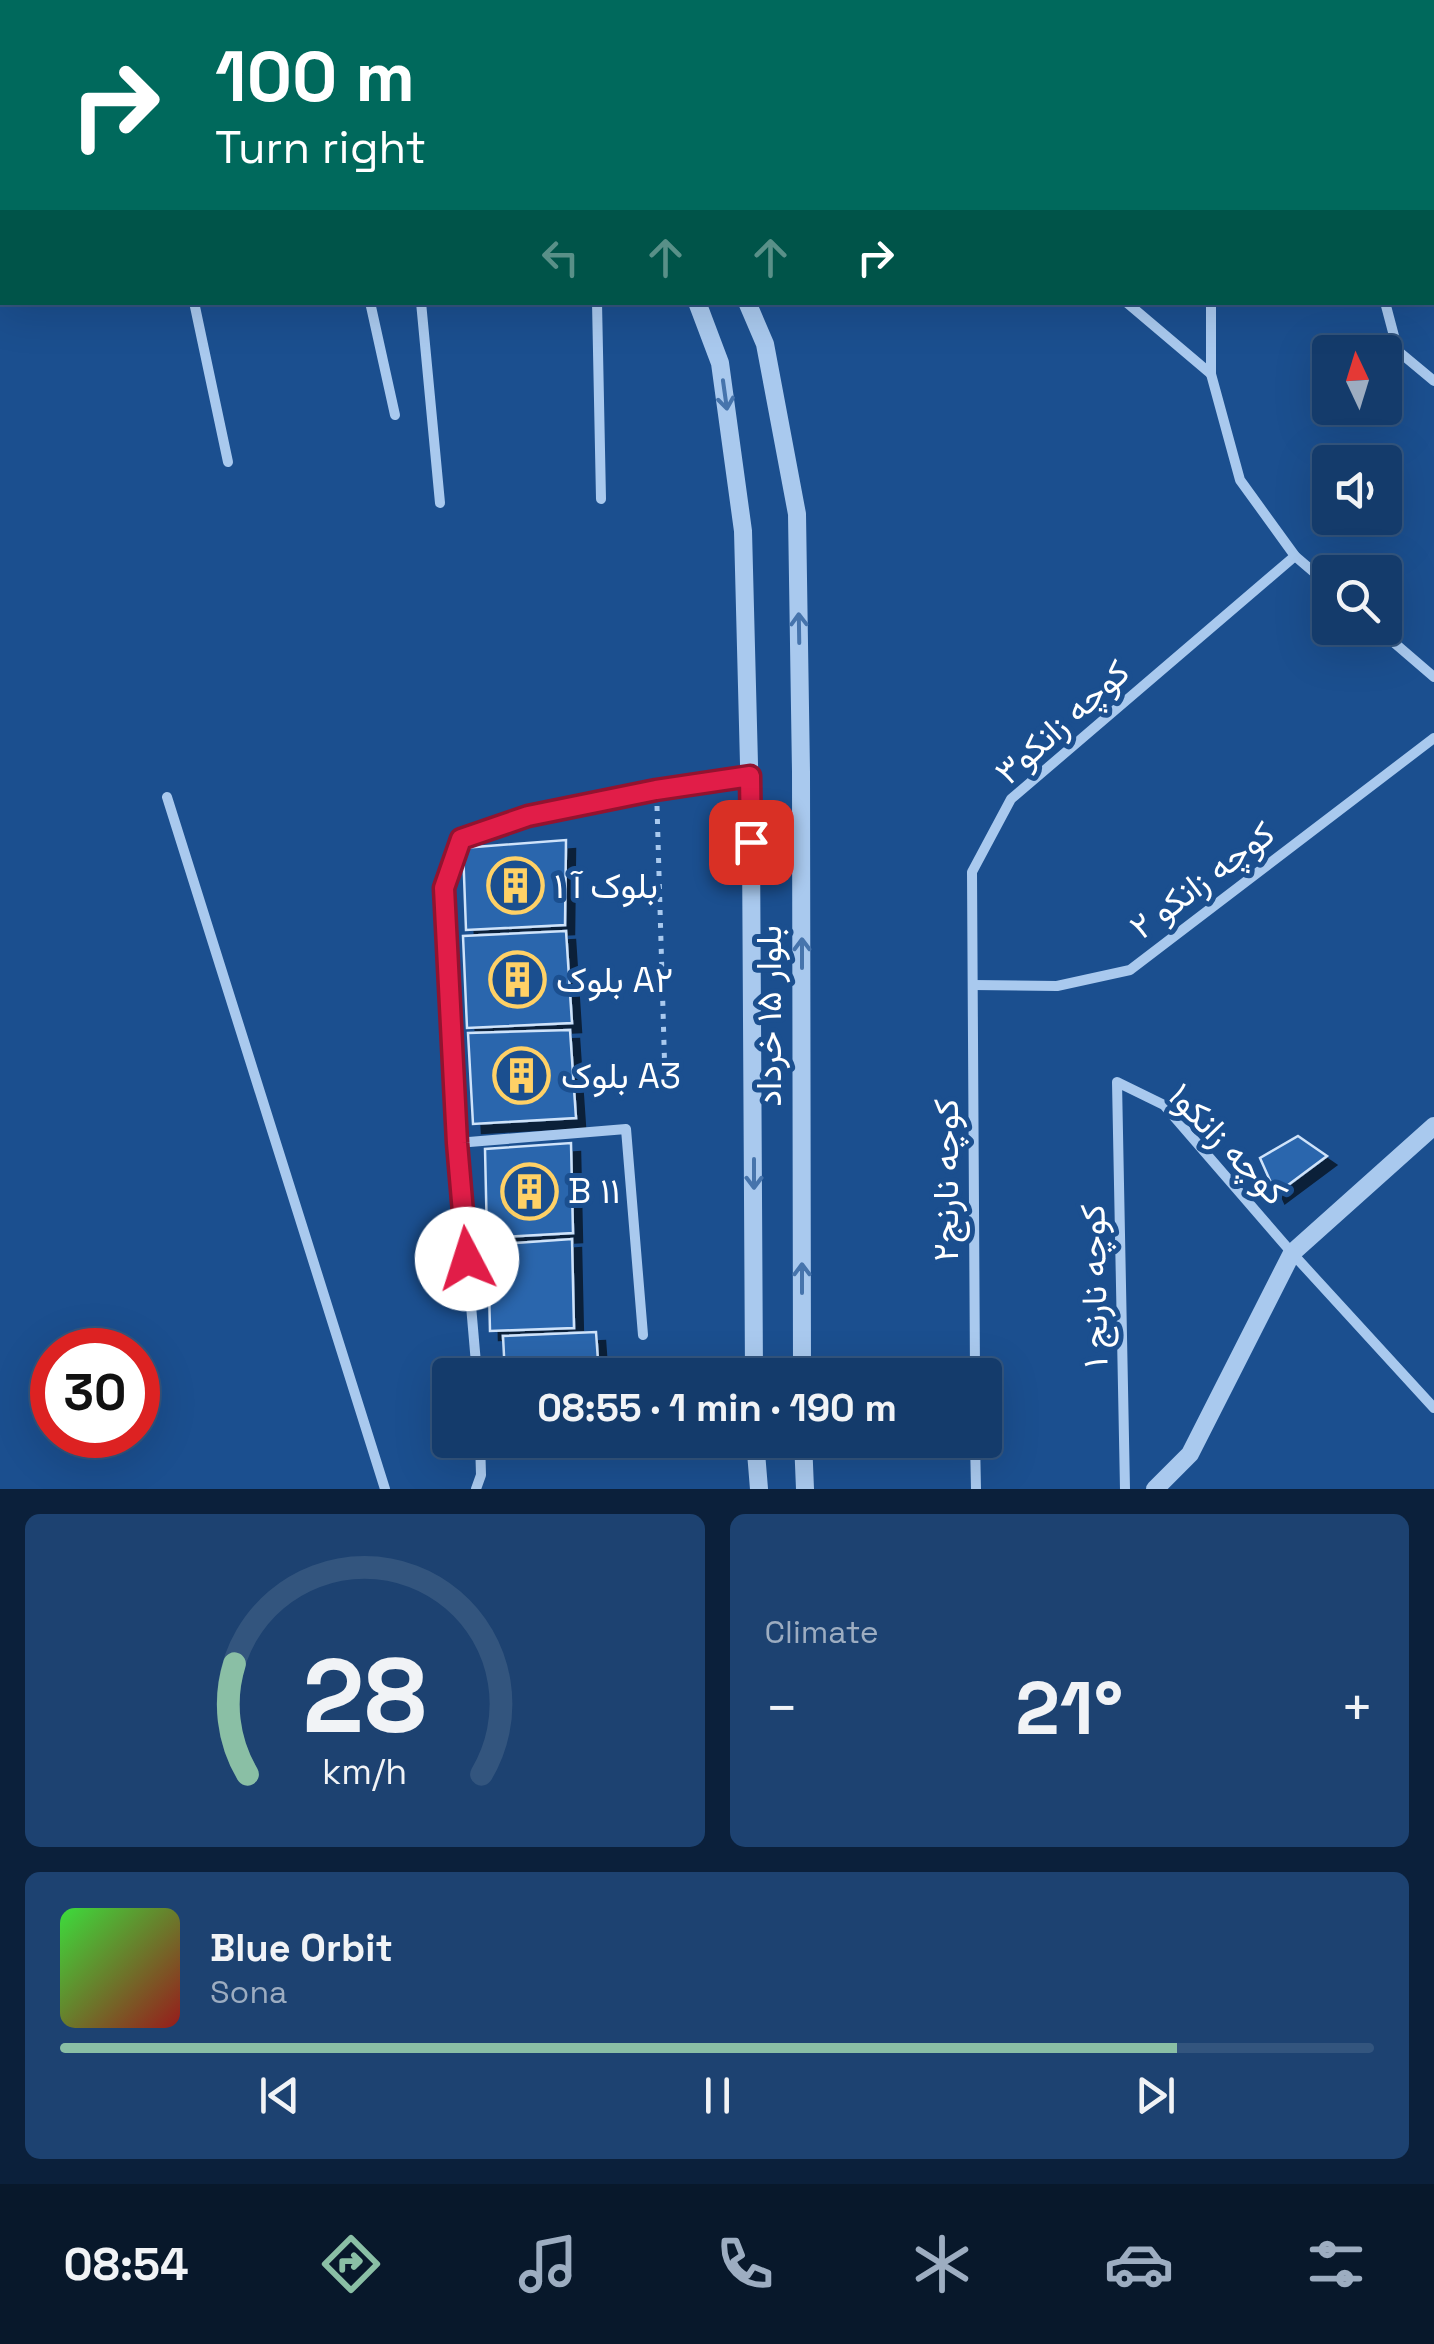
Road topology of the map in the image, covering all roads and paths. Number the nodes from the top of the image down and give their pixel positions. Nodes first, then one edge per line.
1 (195, 305) edge
2 (371, 305) edge
3 (421, 305) edge
4 (597, 305) edge
5 (698, 305) edge
6 (749, 305) edge
7 (1130, 305) edge
8 (1212, 305) edge
9 (1386, 305) edge
10 (1211, 374) junction
11 (1434, 381) edge
12 (395, 415) dead end
13 (228, 462) dead end
14 (600, 499) dead end
15 (440, 502) dead end
16 (1296, 556) junction
17 (1312, 570) edge
18 (1396, 645) edge
19 (1434, 678) edge
20 (1434, 738) edge
21 (750, 776) junction
22 (656, 790) junction
23 (167, 797) dead end
24 (973, 985) junction
25 (664, 1078) dead end
26 (1117, 1082) joint
27 (1434, 1126) edge
28 (457, 1143) junction
29 (1292, 1253) junction
30 (643, 1336) dead end
31 (476, 1358) edge
32 (754, 1358) edge
33 (802, 1358) edge
34 (975, 1358) edge
35 (1434, 1408) edge
36 (480, 1458) edge
37 (756, 1458) edge
38 (803, 1458) edge
39 (976, 1458) edge
40 (385, 1489) edge
41 (476, 1489) edge
42 (759, 1489) edge
43 (805, 1489) edge
44 (976, 1489) edge
45 (1125, 1489) edge
46 (1154, 1489) edge

1 - 13 street
2 - 12 street
3 - 15 street
4 - 14 street
5 -> 21 street, بلوار ۱۵ خرداد
33 -> 6 street, بلوار ۱۵ خرداد
7 - 10 street
8 - 10 street
9 - 11 street
10 - 16 street
16 - 17 street
16 - 24 street, کوچه زانکو۳
18 - 19 street
20 - 24 street, کوچه زانکو ۲
21 - 22 street
21 -> 32 street, بلوار ۱۵ خرداد
22 - 25 path
22 - 28 street
23 - 40 street
24 - 34 street, کوچه نارنج۲
26 - 29 street, کوچه زانکو۱
26 - 45 street, کوچه نارنج ۱
27 - 29 street
28 - 30 street
28 - 31 street
29 - 35 street, کوچه زانکو۱
29 - 46 street
36 - 41 street
37 - 42 street
38 - 43 street
39 - 44 street

